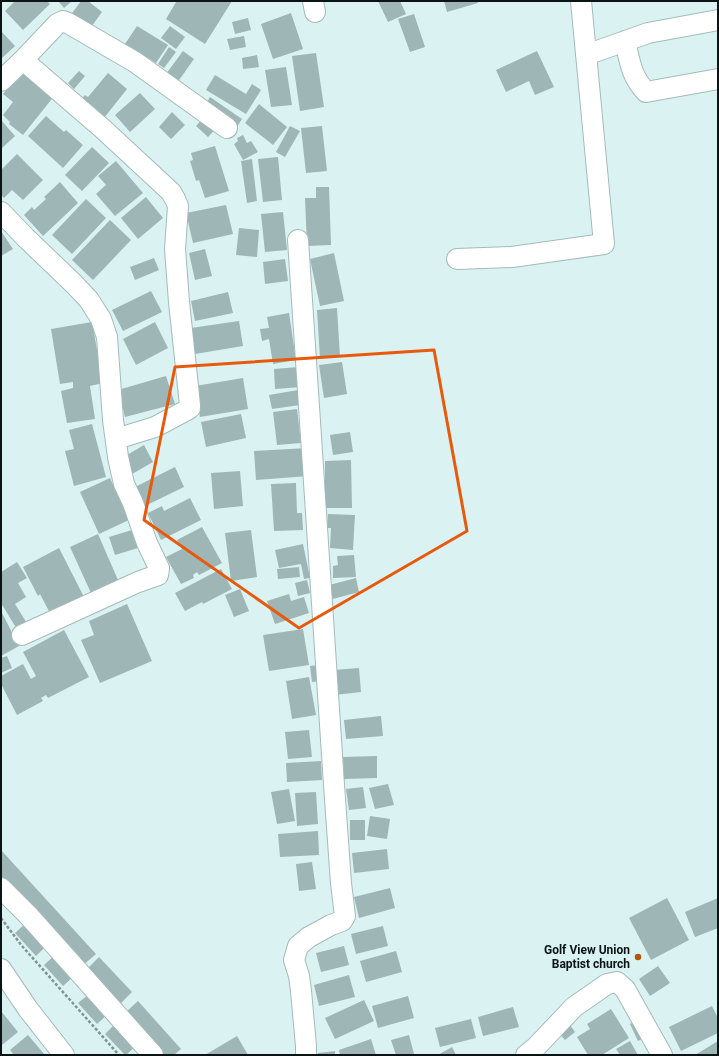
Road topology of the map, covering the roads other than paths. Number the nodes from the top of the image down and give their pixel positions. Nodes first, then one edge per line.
1 (580, 1) edge
2 (718, 20) edge
3 (626, 41) junction
4 (586, 55) junction
5 (23, 60) junction
6 (718, 79) edge
7 (1, 81) edge
8 (228, 128) dead end
9 (1, 212) edge
10 (298, 240) dead end
11 (457, 259) dead end
12 (116, 439) junction
13 (22, 635) dead end
14 (1, 888) edge
15 (1, 969) edge
16 (64, 1055) edge
17 (153, 1055) edge
18 (306, 1055) edge
19 (526, 1055) edge
20 (662, 1055) edge

1 - 4 street
2 - 3 street
3 - 4 street
3 - 6 street
4 - 11 street
5 - 7 street
5 - 8 street
5 - 12 street
9 - 12 street
10 - 18 street
12 - 13 street
14 - 17 street
15 - 16 street
19 - 20 street

